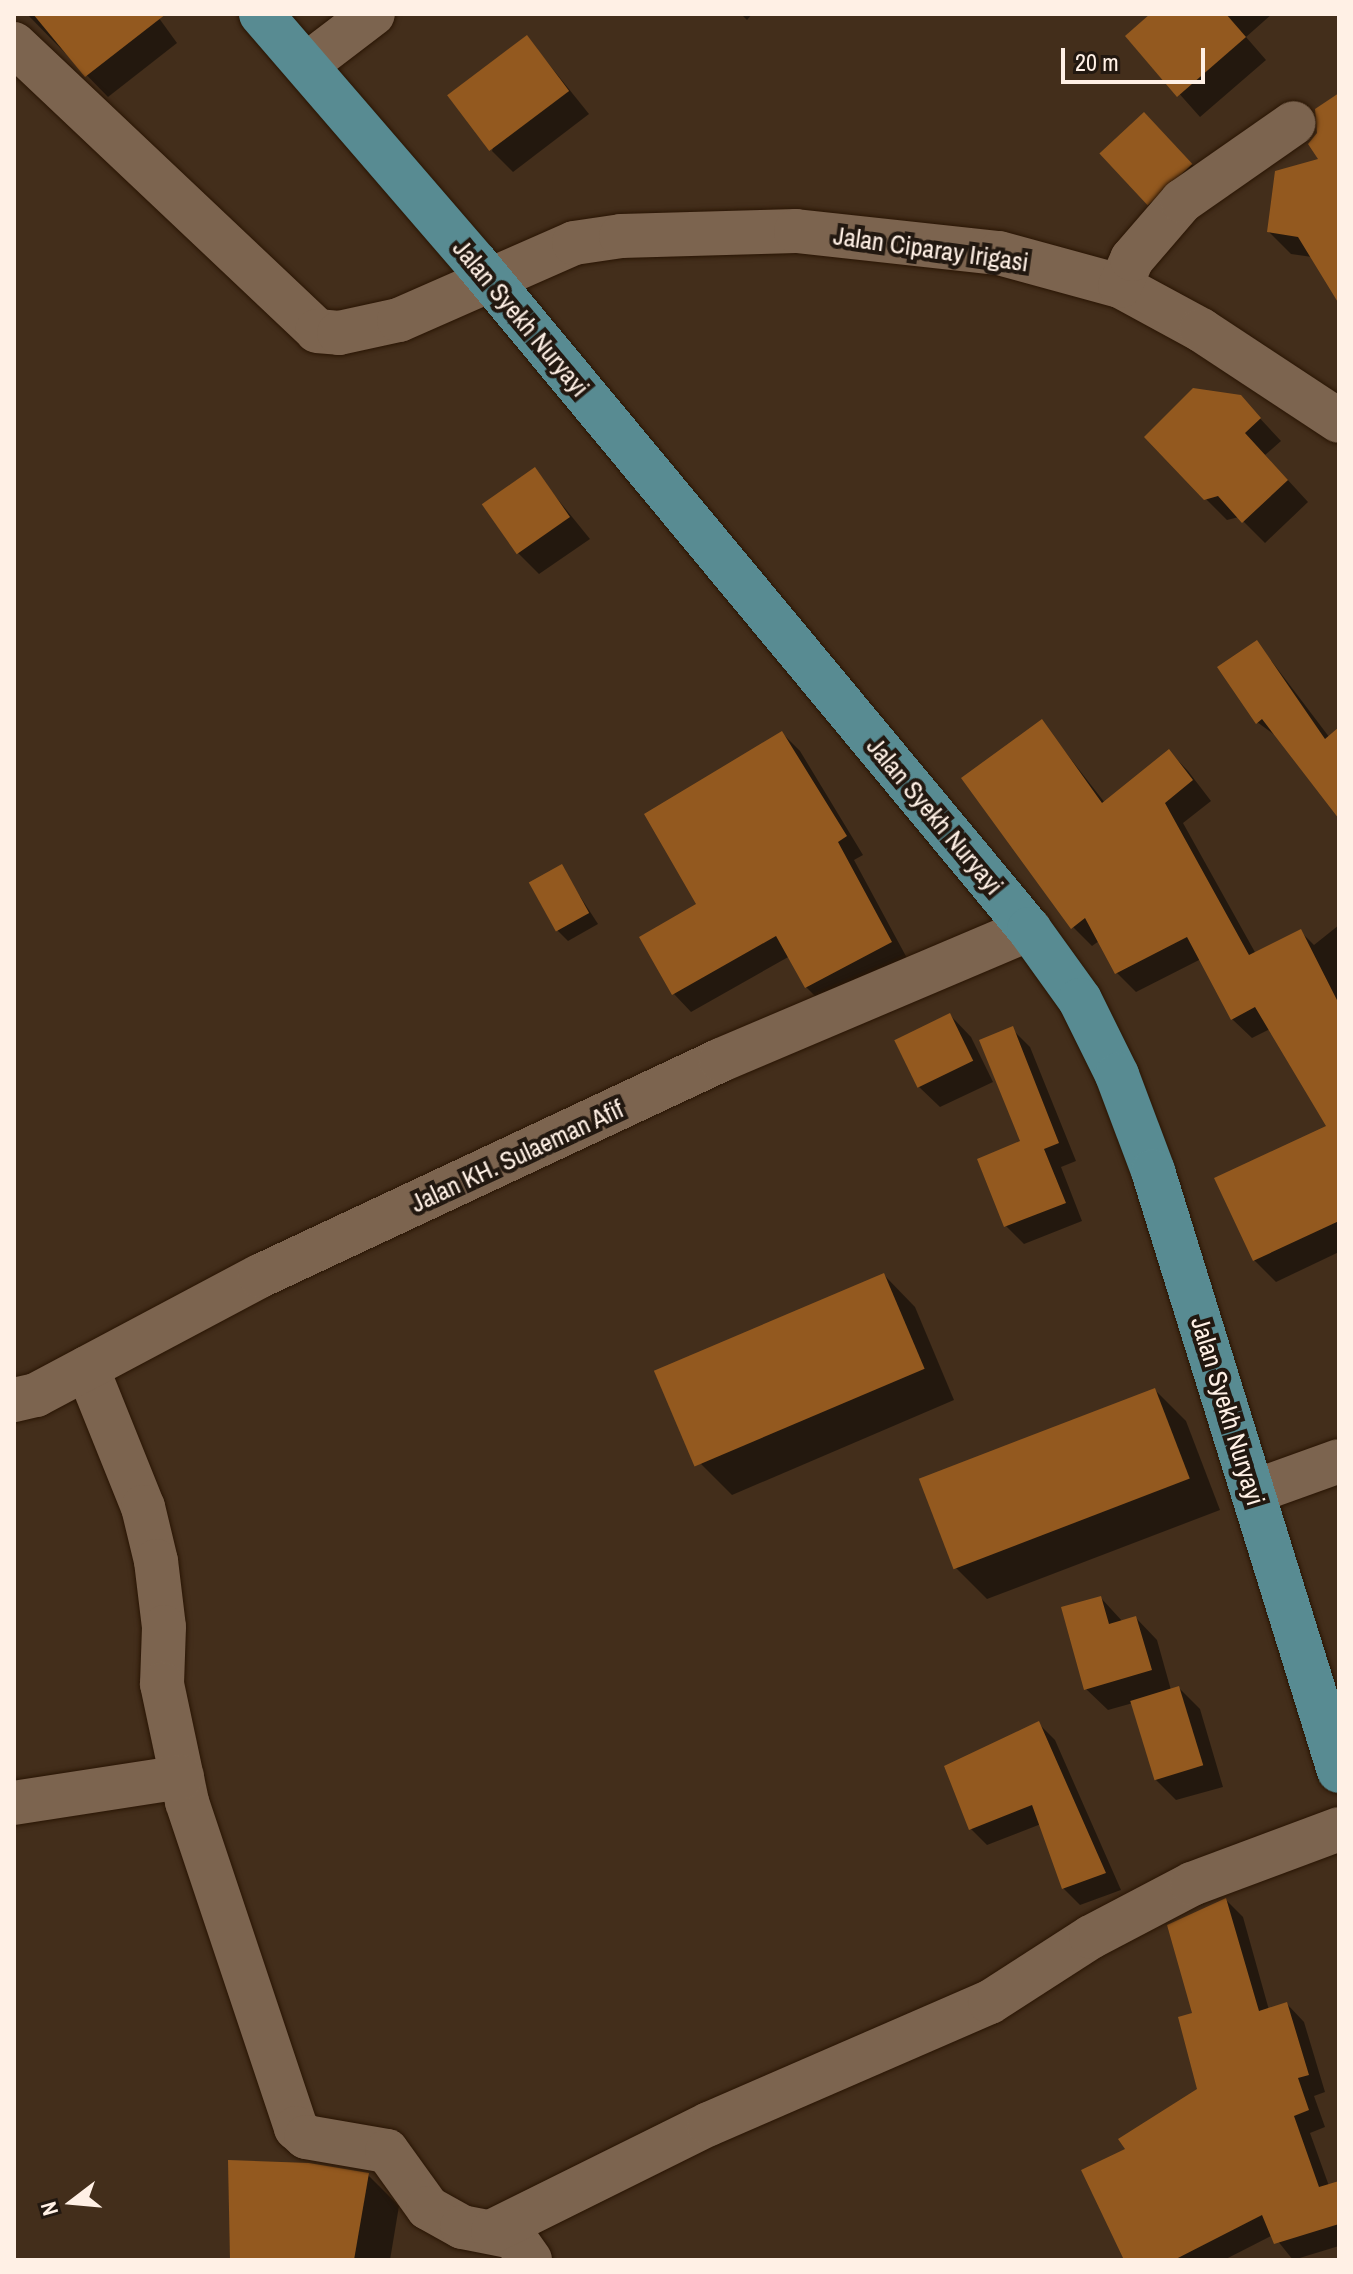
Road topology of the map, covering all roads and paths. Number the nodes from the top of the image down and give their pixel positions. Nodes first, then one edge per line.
1 (261, 14) edge
2 (373, 14) edge
3 (14, 44) edge
4 (306, 65) junction
5 (1294, 123) dead end
6 (1137, 257) junction
7 (484, 272) junction
8 (1339, 421) edge
9 (1029, 929) junction
10 (87, 1368) junction
11 (14, 1400) edge
12 (1339, 1461) edge
13 (1253, 1492) junction
14 (1339, 1771) edge
15 (182, 1777) junction
16 (14, 1803) edge
17 (1339, 1829) edge
18 (493, 2231) junction
19 (530, 2260) edge

1 - 4 main road, Jalan Syekh Nuryayi
2 - 4 street
3 - 7 street, Jalan Ciparay Irigasi
4 - 7 main road, Jalan Syekh Nuryayi
5 - 6 street
6 - 7 street, Jalan Ciparay Irigasi
6 - 8 street, Jalan Ciparay Irigasi
7 - 9 main road, Jalan Syekh Nuryayi
9 - 10 street, Jalan KH. Sulaeman Afif
9 - 13 main road, Jalan Syekh Nuryayi
10 - 11 street, Jalan KH. Sulaeman Afif
10 - 15 street
12 - 13 street
13 - 14 main road, Jalan Syekh Nuryayi
15 - 16 street
15 - 18 street
17 - 18 street
18 - 19 street

